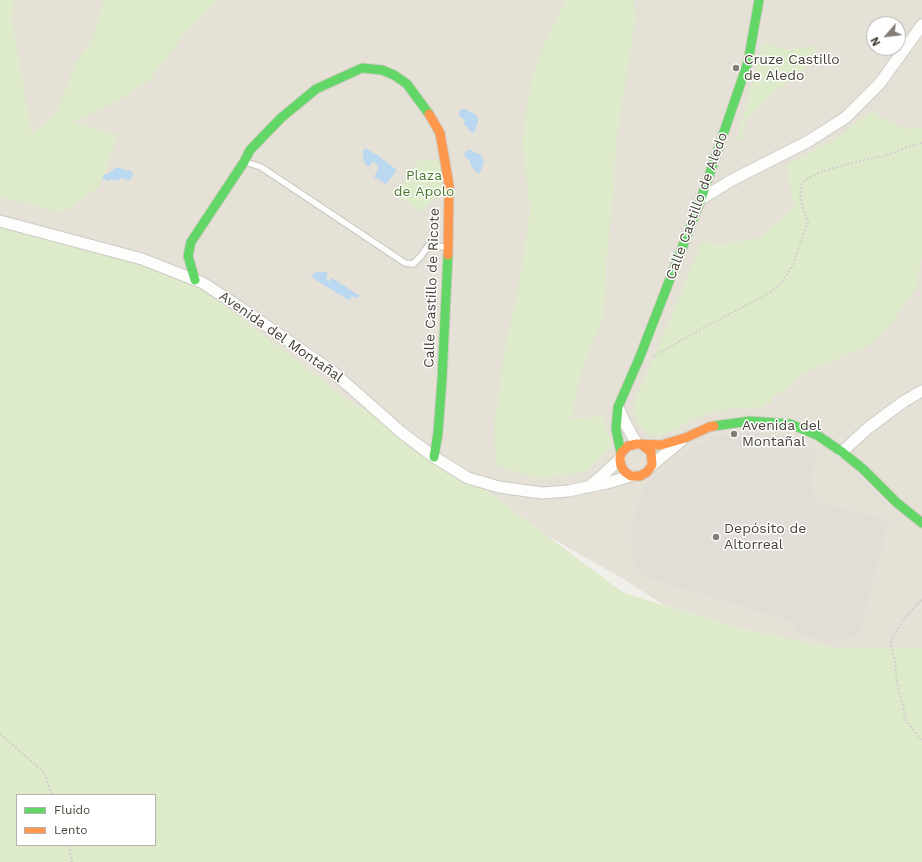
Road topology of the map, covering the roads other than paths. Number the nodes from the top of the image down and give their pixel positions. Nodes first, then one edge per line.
1 (759, 0) edge
2 (922, 25) edge
3 (244, 162) junction
4 (701, 199) junction
5 (0, 221) edge
6 (448, 247) junction
7 (195, 280) junction
8 (922, 391) edge
9 (618, 407) junction
10 (685, 438) junction
11 (639, 444) junction
12 (842, 452) junction
13 (621, 456) junction
14 (434, 457) junction
15 (652, 465) junction
16 (631, 476) junction
17 (587, 487) junction
18 (922, 523) edge

1 - 4 street, Calle Castillo de Aledo
2 - 4 street
3 - 6 lane
3 - 6 street, Calle Castillo de Ricote
3 - 7 street, Calle Castillo de Ricote
4 - 9 street, Calle Castillo de Aledo
5 - 7 street, Avenida del Montañal
6 - 14 street, Calle Castillo de Ricote
7 - 14 street, Avenida del Montañal
8 - 12 street
9 - 11 street
9 - 13 street, Calle Castillo de Aledo
10 - 11 street
10 - 12 street
10 - 15 street
11 - 13 street
11 - 15 street
12 - 18 street
13 - 16 street
13 - 17 street, Avenida del Montañal
14 - 17 street, Avenida del Montañal
15 - 16 street
16 - 17 street, Avenida del Montañal

